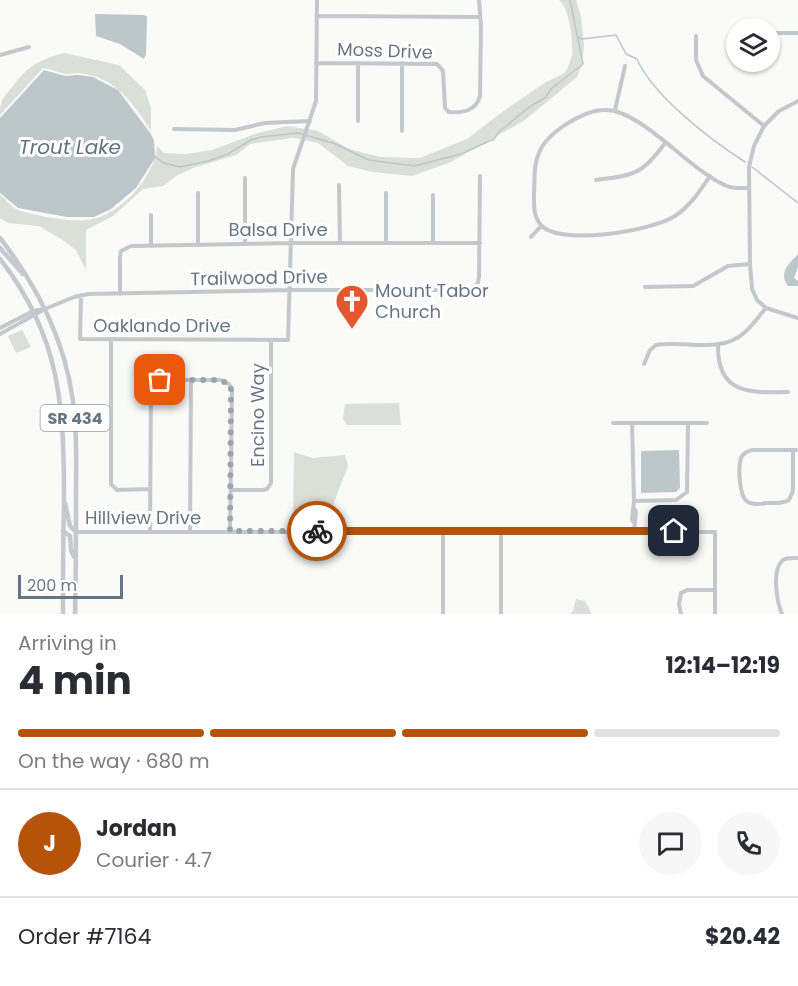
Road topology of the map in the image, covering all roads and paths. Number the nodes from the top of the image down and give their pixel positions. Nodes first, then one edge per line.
1 (317, 0) edge
2 (479, 0) edge
3 (317, 16) junction
4 (480, 17) junction
5 (780, 33) edge
6 (798, 33) edge
7 (696, 36) dead end
8 (29, 47) dead end
9 (0, 55) edge
10 (316, 63) junction
11 (358, 63) junction
12 (402, 63) junction
13 (625, 66) dead end
14 (798, 101) edge
15 (615, 110) junction
16 (310, 121) junction
17 (358, 121) dead end
18 (764, 126) junction
19 (174, 129) dead end
20 (402, 131) dead end
21 (665, 143) junction
22 (480, 176) dead end
23 (710, 176) junction
24 (245, 178) dead end
25 (596, 180) dead end
26 (339, 185) dead end
27 (749, 188) junction
28 (198, 193) dead end
29 (386, 193) dead end
30 (433, 195) dead end
31 (151, 215) dead end
32 (541, 225) junction
33 (531, 237) dead end
34 (0, 238) edge
35 (244, 243) junction
36 (292, 243) junction
37 (340, 243) junction
38 (386, 243) junction
39 (433, 243) junction
40 (480, 243) junction
41 (198, 244) junction
42 (152, 245) junction
43 (0, 248) edge
44 (0, 259) edge
45 (750, 264) junction
46 (30, 280) junction
47 (645, 286) dead end
48 (289, 290) junction
49 (120, 294) junction
50 (81, 295) junction
51 (766, 308) junction
52 (45, 309) junction
53 (34, 314) junction
54 (798, 318) edge
55 (0, 328) edge
56 (0, 334) edge
57 (111, 339) junction
58 (271, 340) junction
59 (718, 345) junction
60 (644, 364) dead end
61 (191, 380) junction
62 (788, 392) dead end
63 (613, 423) dead end
64 (632, 423) junction
65 (688, 423) junction
66 (707, 423) dead end
67 (796, 450) edge
68 (150, 489) junction
69 (231, 490) junction
70 (64, 498) junction
71 (634, 501) junction
72 (501, 530) junction
73 (63, 531) junction
74 (150, 531) junction
75 (190, 531) junction
76 (230, 531) junction
77 (443, 531) junction
78 (634, 531) junction
79 (76, 532) junction
80 (798, 558) edge
81 (75, 560) junction
82 (715, 590) junction
83 (63, 614) edge
84 (75, 614) edge
85 (443, 614) edge
86 (501, 614) edge
87 (681, 614) edge
88 (715, 614) edge
89 (782, 614) edge

1 - 3 street
2 - 4 street
3 - 4 street
3 - 10 street
4 - 12 street, Moss Drive
5 - 6 street
7 - 18 street
8 - 9 street
10 - 11 street, Moss Drive
10 - 16 street
11 - 12 street, Moss Drive
11 - 17 street
12 - 20 street
13 - 15 street
14 - 18 street
15 - 21 street
15 - 32 street
16 - 19 street
16 - 36 street
18 - 27 street
21 - 23 street
21 - 25 street
22 - 40 street
23 - 27 street
23 - 32 street
24 - 35 street
26 - 37 street
27 - 45 street
28 - 41 street
29 - 38 street
30 - 39 street
31 - 42 street
32 - 33 street
34 - 46 main road, SR 434
35 - 36 street, Balsa Drive
35 - 41 street, Balsa Drive
36 - 37 street, Balsa Drive
36 - 48 street
37 - 38 street, Balsa Drive
38 - 39 street, Balsa Drive
39 - 40 street, Balsa Drive
40 - 48 street, Trailwood Drive
41 - 42 street, Balsa Drive
42 - 49 street, Balsa Drive
43 - 46 main road
44 - 53 main road, SR 434
45 - 47 street
45 - 51 street
46 - 52 main road, SR 434
48 - 49 street, Trailwood Drive
48 - 58 street, Oaklando Drive
49 - 50 street, Trailwood Drive
50 - 52 street, Trailwood Drive
50 - 57 street, Oaklando Drive
51 - 54 street
51 - 59 street
52 - 53 street, Trailwood Drive
52 - 79 main road, SR 434
53 - 55 street
53 - 56 street
53 - 70 main road, SR 434
57 - 58 street, Oaklando Drive
57 - 68 street
58 - 69 street, Encino Way
59 - 60 street
59 - 62 street
61 - 68 street
61 - 69 street
61 - 75 street
63 - 64 street
64 - 65 street
64 - 71 street
65 - 66 street
65 - 71 street
67 - 67 street
68 - 74 street
69 - 76 street
70 - 73 main road, SR 434
70 - 79 main road
71 - 78 street
72 - 77 street, Hillview Drive
72 - 78 street, Hillview Drive
72 - 86 street
73 - 81 main road
73 - 83 main road, SR 434
74 - 75 street, Hillview Drive
74 - 79 street, Hillview Drive
75 - 76 street, Hillview Drive
76 - 77 street, Hillview Drive
77 - 85 street
78 - 82 street, Hillview Drive
79 - 81 main road, SR 434
80 - 89 street
81 - 84 main road, SR 434
82 - 87 street
82 - 88 street

